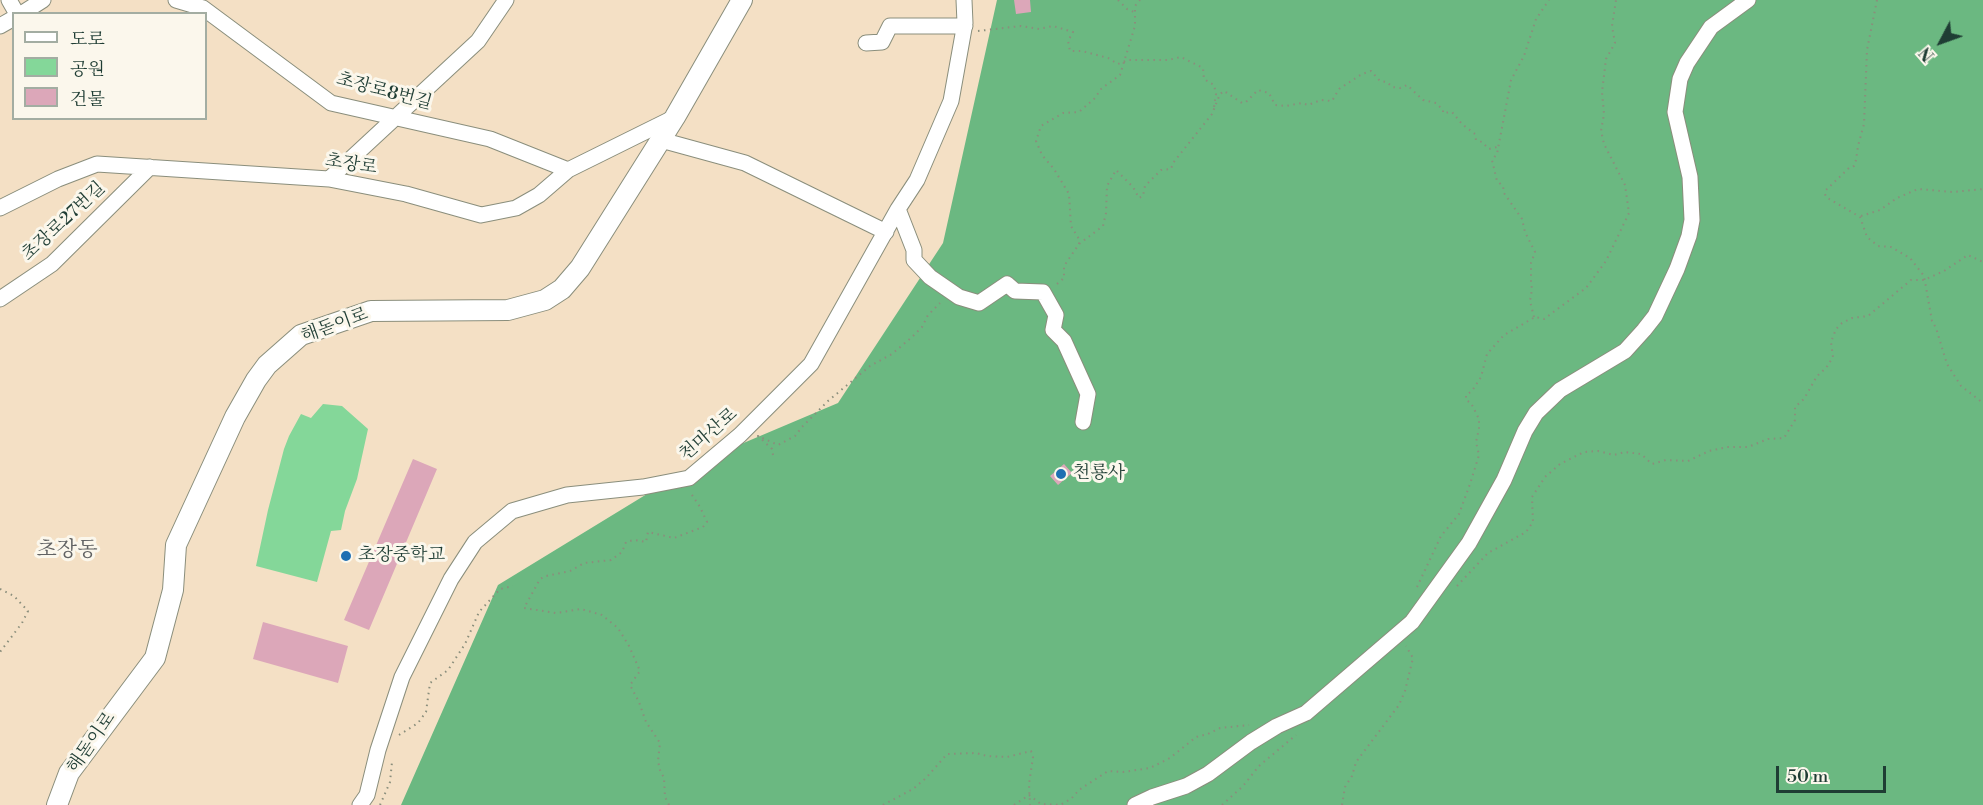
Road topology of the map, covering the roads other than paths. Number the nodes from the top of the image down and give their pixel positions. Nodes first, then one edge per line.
1 (43, 0) edge
2 (176, 0) edge
3 (506, 0) edge
4 (742, 0) edge
5 (964, 0) edge
6 (1748, 0) edge
7 (22, 12) edge
8 (964, 30) junction
9 (866, 43) dead end
10 (675, 117) junction
11 (398, 118) junction
12 (661, 140) junction
13 (150, 167) junction
14 (568, 170) junction
15 (329, 179) junction
16 (0, 208) edge
17 (898, 209) junction
18 (886, 232) junction
19 (0, 299) edge
20 (1083, 422) dead end
21 (57, 805) edge
22 (360, 805) edge
23 (1135, 805) edge

1 - 7 street
2 - 11 street, 초장로8번길
3 - 11 street
4 - 10 main road, 해돋이로
5 - 8 street, 천마산로
6 - 23 street
8 - 9 street
8 - 17 street, 천마산로
10 - 12 main road, 해돋이로
10 - 14 street, 초장로
11 - 14 street, 초장로8번길
11 - 15 street
12 - 18 street
12 - 21 main road, 해돋이로
13 - 15 street, 초장로
13 - 16 street, 초장로
13 - 19 street, 초장로27번길
14 - 15 street, 초장로
17 - 18 street, 천마산로
17 - 20 street
18 - 22 street, 천마산로

